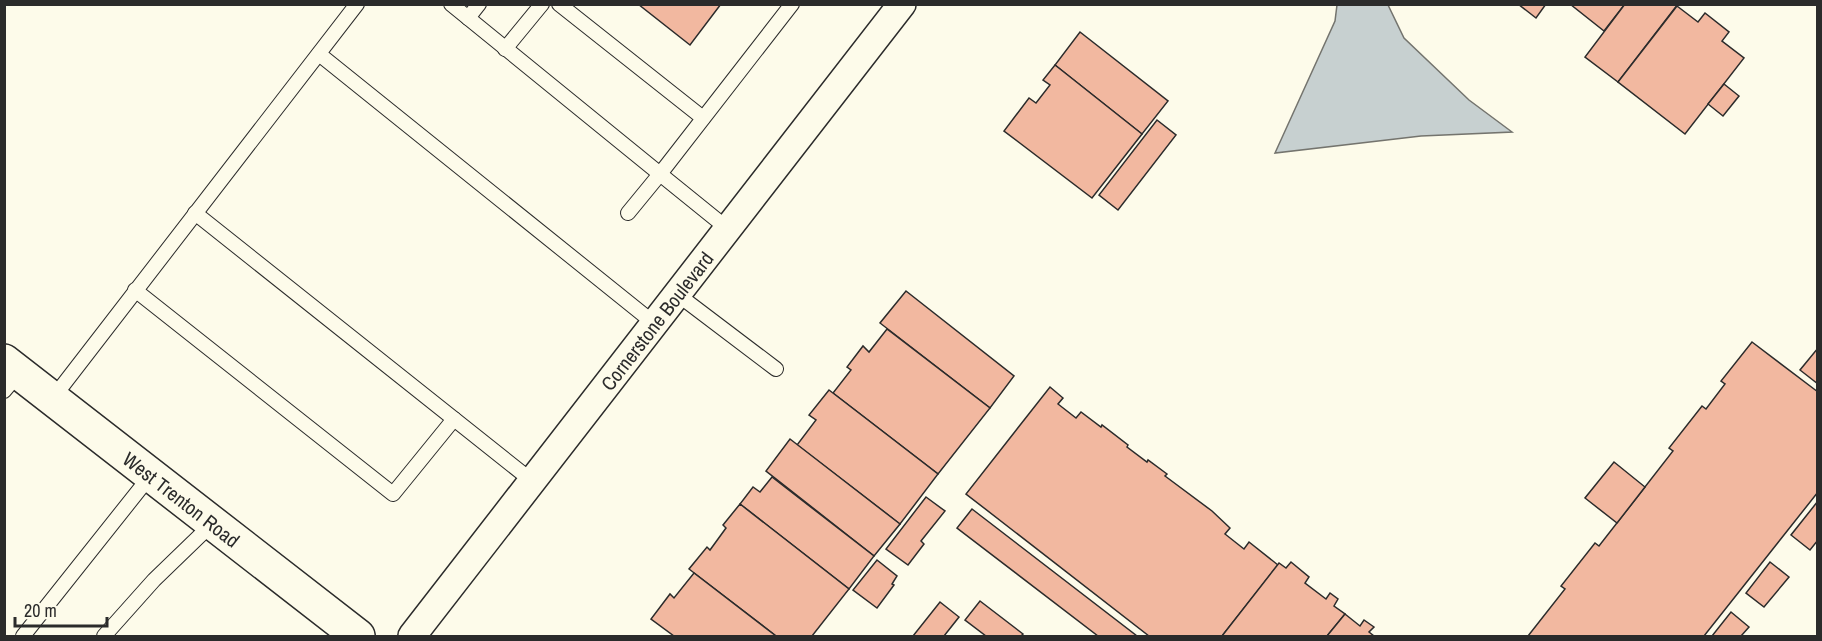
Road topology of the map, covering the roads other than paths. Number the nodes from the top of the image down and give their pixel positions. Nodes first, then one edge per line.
1 (357, 4) edge
2 (451, 4) edge
3 (478, 4) edge
4 (542, 4) edge
5 (560, 4) edge
6 (792, 4) edge
7 (902, 4) edge
8 (468, 18) junction
9 (505, 49) junction
10 (318, 54) junction
11 (703, 118) junction
12 (660, 174) junction
13 (195, 213) junction
14 (628, 213) dead end
15 (728, 229) junction
16 (135, 290) junction
17 (677, 294) junction
18 (655, 324) junction
19 (776, 369) dead end
20 (10, 375) edge
21 (53, 398) junction
22 (454, 419) junction
23 (151, 475) junction
24 (532, 481) junction
25 (213, 523) junction
26 (23, 636) edge
27 (104, 636) edge
28 (358, 636) edge
29 (412, 636) edge

1 - 10 lane
2 - 8 lane
3 - 8 lane
4 - 9 lane
5 - 11 lane
6 - 11 lane
7 - 15 street, Cornerstone Boulevard
8 - 9 lane
9 - 12 lane
10 - 13 lane
10 - 18 lane
11 - 12 lane
12 - 14 lane
12 - 15 lane
13 - 16 lane
13 - 22 lane
15 - 17 street, Cornerstone Boulevard
16 - 21 lane
16 - 22 lane
17 - 18 street, Cornerstone Boulevard
17 - 19 lane
18 - 24 street, Cornerstone Boulevard
20 - 21 main road, West Trenton Road
21 - 23 main road, West Trenton Road
22 - 24 lane
23 - 25 main road, West Trenton Road
23 - 26 lane
24 - 29 street, Cornerstone Boulevard
25 - 27 lane
25 - 28 main road, West Trenton Road

